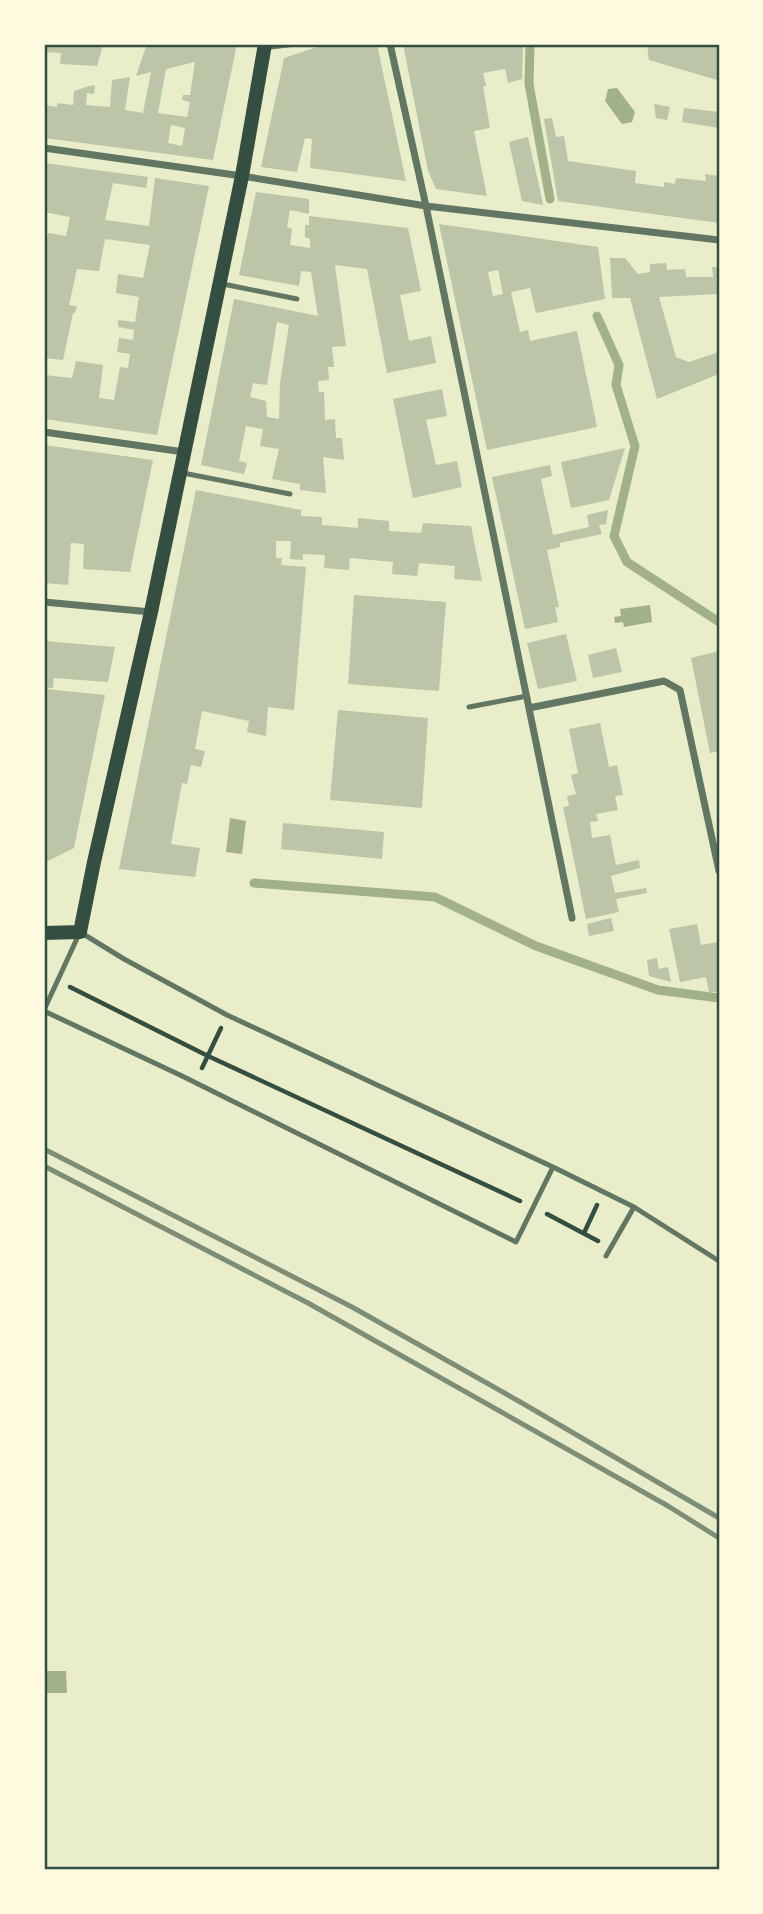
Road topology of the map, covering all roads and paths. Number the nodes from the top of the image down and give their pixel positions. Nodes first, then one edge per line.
1 (292, 44) edge
2 (390, 44) edge
3 (264, 46) edge
4 (44, 148) edge
5 (242, 176) junction
6 (426, 206) junction
7 (719, 240) edge
8 (220, 284) junction
9 (297, 299) dead end
10 (44, 432) edge
11 (184, 452) junction
12 (180, 472) junction
13 (290, 494) dead end
14 (44, 602) edge
15 (151, 612) junction
16 (527, 696) junction
17 (469, 707) dead end
18 (529, 708) junction
19 (719, 871) edge
20 (572, 918) dead end
21 (80, 932) junction
22 (44, 933) edge
23 (57, 981) junction
24 (44, 1010) edge
25 (227, 1015) junction
26 (208, 1056) junction
27 (195, 1083) junction
28 (553, 1167) junction
29 (603, 1192) junction
30 (533, 1207) junction
31 (634, 1207) junction
32 (583, 1233) junction
33 (611, 1247) junction
34 (606, 1256) dead end
35 (719, 1261) edge

1 - 3 street
2 - 6 street
3 - 5 main road
4 - 5 street
5 - 6 street
5 - 8 main road
6 - 7 street
6 - 16 street
8 - 9 lane
8 - 11 main road
10 - 11 street
11 - 12 main road
12 - 13 lane
12 - 15 main road
14 - 15 street
15 - 21 main road
16 - 17 lane
16 - 18 street
18 - 19 street
18 - 20 street
21 - 22 main road
21 - 23 lane
21 - 25 lane
23 - 24 lane
23 - 26 path
24 - 27 lane
25 - 26 path
25 - 28 lane
26 - 27 path
26 - 30 path
27 - 30 lane
28 - 29 lane
28 - 30 lane
29 - 31 lane
29 - 32 path
30 - 32 path
31 - 33 lane
31 - 35 lane
32 - 33 path
33 - 34 lane

